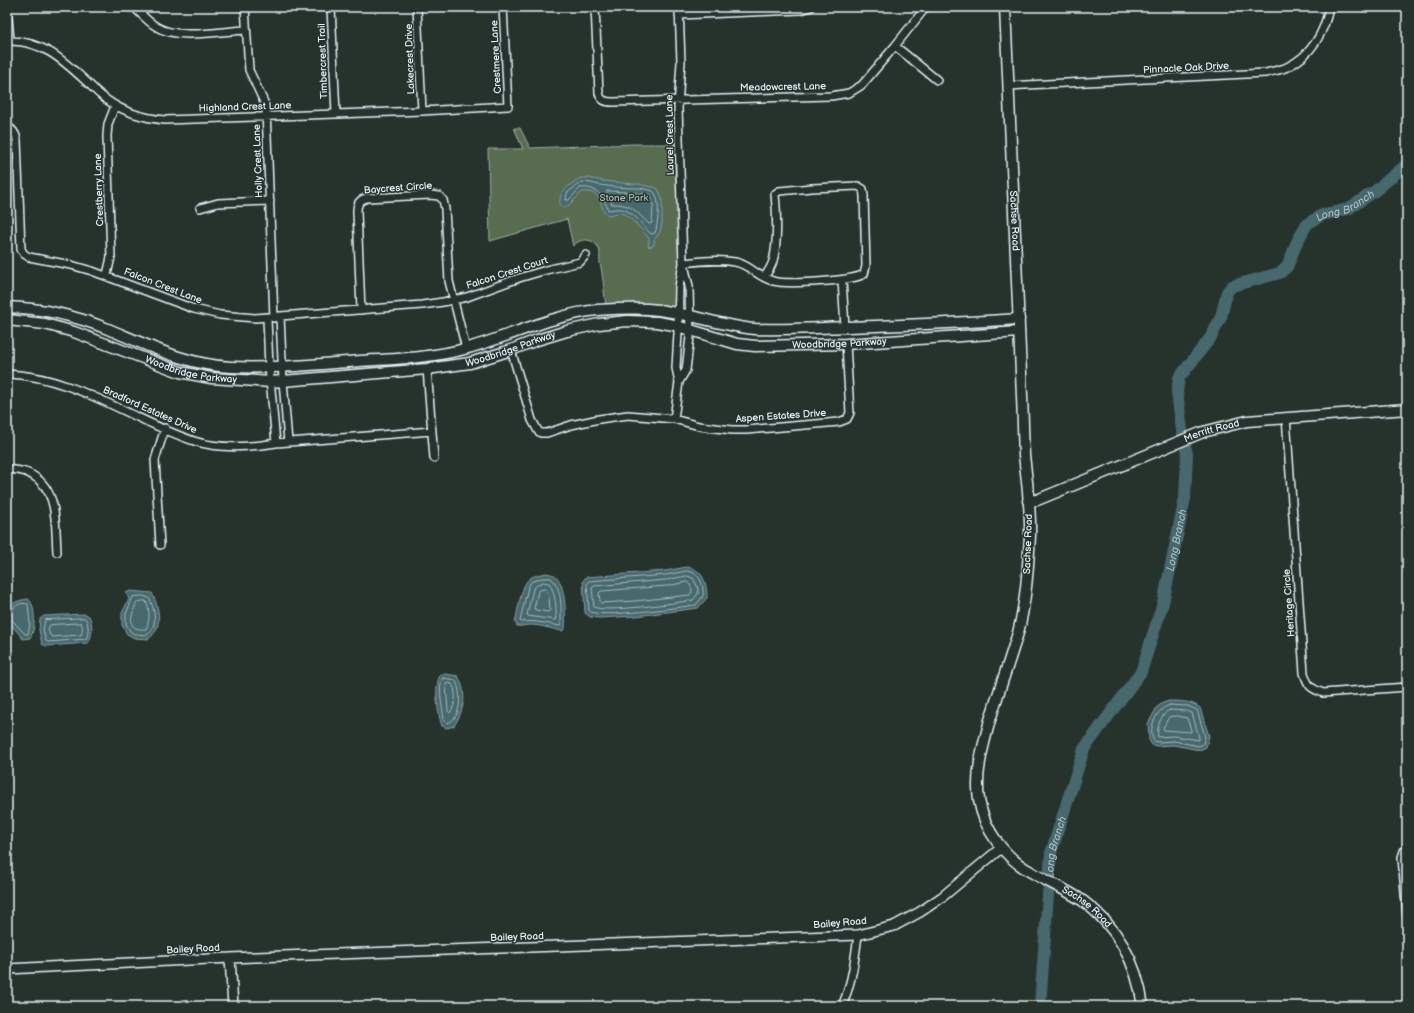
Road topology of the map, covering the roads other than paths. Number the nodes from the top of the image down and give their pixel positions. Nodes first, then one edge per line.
1 (7, 7) edge
2 (245, 7) edge
3 (331, 7) edge
4 (418, 7) edge
5 (503, 7) edge
6 (595, 7) edge
7 (679, 7) edge
8 (811, 7) edge
9 (926, 7) edge
10 (1005, 7) edge
11 (1329, 7) edge
12 (139, 9) edge
13 (679, 15) junction
14 (246, 30) junction
15 (8, 41) edge
16 (896, 46) junction
17 (937, 80) dead end
18 (1008, 86) junction
19 (678, 100) junction
20 (115, 106) junction
21 (508, 106) joint
22 (422, 111) junction
23 (336, 114) junction
24 (266, 116) junction
25 (7, 127) edge
26 (270, 201) junction
27 (200, 208) dead end
28 (586, 255) dead end
29 (683, 263) junction
30 (107, 275) junction
31 (764, 278) junction
32 (842, 280) junction
33 (454, 300) junction
34 (7, 307) edge
35 (361, 310) junction
36 (678, 314) junction
37 (690, 317) junction
38 (274, 318) junction
39 (1019, 319) junction
40 (7, 320) edge
41 (678, 326) junction
42 (845, 327) junction
43 (691, 330) junction
44 (1020, 332) junction
45 (846, 344) junction
46 (466, 349) junction
47 (511, 350) junction
48 (282, 367) junction
49 (269, 368) junction
50 (426, 369) junction
51 (7, 374) edge
52 (282, 381) junction
53 (271, 382) junction
54 (678, 382) junction
55 (1407, 410) edge
56 (1286, 417) junction
57 (674, 419) junction
58 (165, 428) junction
59 (432, 431) junction
60 (288, 442) junction
61 (276, 443) junction
62 (434, 458) dead end
63 (7, 468) edge
64 (1028, 501) junction
65 (160, 545) dead end
66 (57, 552) dead end
67 (1407, 687) edge
68 (1001, 848) junction
69 (1407, 849) edge
70 (1407, 918) edge
71 (858, 935) junction
72 (230, 958) junction
73 (7, 969) edge
74 (233, 1006) edge
75 (842, 1006) edge
76 (1143, 1006) edge

1 - 15 street
2 - 14 street, Holly Crest Lane
3 - 23 street, Timbercrest Trail
4 - 22 street, Lakecrest Drive
5 - 21 street, Crestmere Lane
6 - 19 street, Meadowcrest Lane
7 - 13 street, Laurel Crest Lane
8 - 13 street
9 - 16 street, Meadowcrest Lane
10 - 18 main road, Sachse Road
11 - 18 street, Pinnacle Oak Drive
12 - 14 street
13 - 19 street, Laurel Crest Lane
14 - 24 street, Holly Crest Lane
15 - 20 street, Highland Crest Lane
16 - 17 street
16 - 19 street, Meadowcrest Lane
18 - 39 main road, Sachse Road
19 - 29 street, Laurel Crest Lane
20 - 24 street, Highland Crest Lane
20 - 30 street, Crestberry Lane
21 - 22 street, Highland Crest Lane
22 - 23 street, Highland Crest Lane
23 - 24 street, Highland Crest Lane
24 - 26 street, Holly Crest Lane
25 - 30 street, Falcon Crest Lane
26 - 27 street
26 - 38 street, Holly Crest Lane
28 - 33 street, Falcon Crest Court
29 - 31 street
29 - 36 street, Laurel Crest Lane
29 - 37 street, Laurel Crest Lane
30 - 38 street, Falcon Crest Lane
31 - 32 street
31 - 32 street
32 - 42 street
33 - 35 street, Falcon Crest Lane
33 - 35 street, Baycrest Circle
33 - 46 street, Baycrest Circle
34 - 49 main road, Woodbridge Parkway
35 - 38 street, Falcon Crest Lane
36 - 37 main road, Woodbridge Parkway
36 - 41 street, Laurel Crest Lane
36 - 46 main road, Woodbridge Parkway
37 - 42 main road, Woodbridge Parkway
37 - 43 street, Laurel Crest Lane
38 - 48 street, Holly Crest Lane
38 - 49 street, Holly Crest Lane
39 - 42 main road, Woodbridge Parkway
39 - 44 main road, Sachse Road
40 - 53 main road, Woodbridge Parkway
41 - 43 main road, Woodbridge Parkway
41 - 47 main road, Woodbridge Parkway
41 - 54 street, Laurel Crest Lane
43 - 45 main road, Woodbridge Parkway
43 - 54 street, Laurel Crest Lane
44 - 45 main road, Woodbridge Parkway
44 - 64 main road, Sachse Road
45 - 57 street, Aspen Estates Drive
46 - 48 main road, Woodbridge Parkway
47 - 50 main road, Woodbridge Parkway
47 - 57 street, Aspen Estates Drive
48 - 49 main road, Woodbridge Parkway
48 - 52 street, Holly Crest Lane
49 - 53 street, Holly Crest Lane
50 - 52 main road, Woodbridge Parkway
50 - 59 street
51 - 58 street, Bradford Estates Drive
52 - 53 main road, Woodbridge Parkway
52 - 60 street, Holly Crest Lane
53 - 61 street, Holly Crest Lane
54 - 57 street
55 - 56 main road, Merritt Road
56 - 64 main road, Merritt Road
56 - 67 street, Heritage Circle
58 - 61 street, Bradford Estates Drive
58 - 65 street
59 - 60 street, Bradford Estates Drive
59 - 62 street
60 - 61 street, Bradford Estates Drive
63 - 66 street
64 - 68 main road, Sachse Road
68 - 71 street, Bailey Road
68 - 76 main road, Sachse Road
69 - 70 street
71 - 72 street, Bailey Road
71 - 75 street
72 - 73 street, Bailey Road
72 - 74 street

